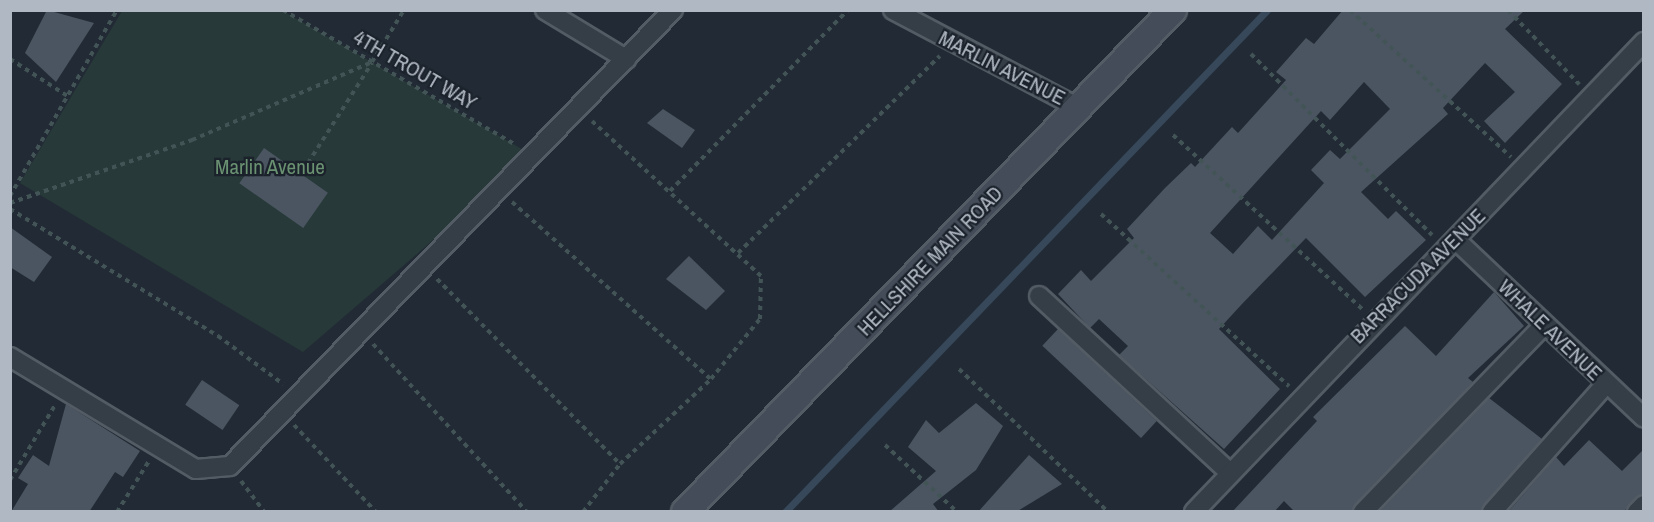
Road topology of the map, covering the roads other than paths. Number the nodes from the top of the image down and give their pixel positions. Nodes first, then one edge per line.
1 (545, 10) edge
2 (673, 10) edge
3 (893, 10) edge
4 (1173, 10) edge
5 (1644, 42) edge
6 (626, 59) junction
7 (1079, 108) junction
8 (1451, 245) junction
9 (1039, 296) dead end
10 (1544, 325) junction
11 (10, 357) edge
12 (1606, 384) junction
13 (1644, 418) edge
14 (1229, 472) junction
15 (1644, 505) edge
16 (686, 512) edge
17 (1194, 512) edge
18 (1363, 512) edge
19 (1492, 512) edge
20 (1637, 512) edge

1 - 6 street
2 - 6 street
3 - 7 street, MARLIN AVENUE
4 - 7 main road, HELLSHIRE MAIN ROAD
5 - 8 street, BARRACUDA AVENUE
6 - 11 street
7 - 16 main road, HELLSHIRE MAIN ROAD
8 - 10 street, WHALE AVENUE
8 - 14 street, BARRACUDA AVENUE
9 - 14 street
10 - 12 street, WHALE AVENUE
10 - 18 street
12 - 13 street, WHALE AVENUE
12 - 19 street
14 - 17 street, BARRACUDA AVENUE
15 - 20 street

